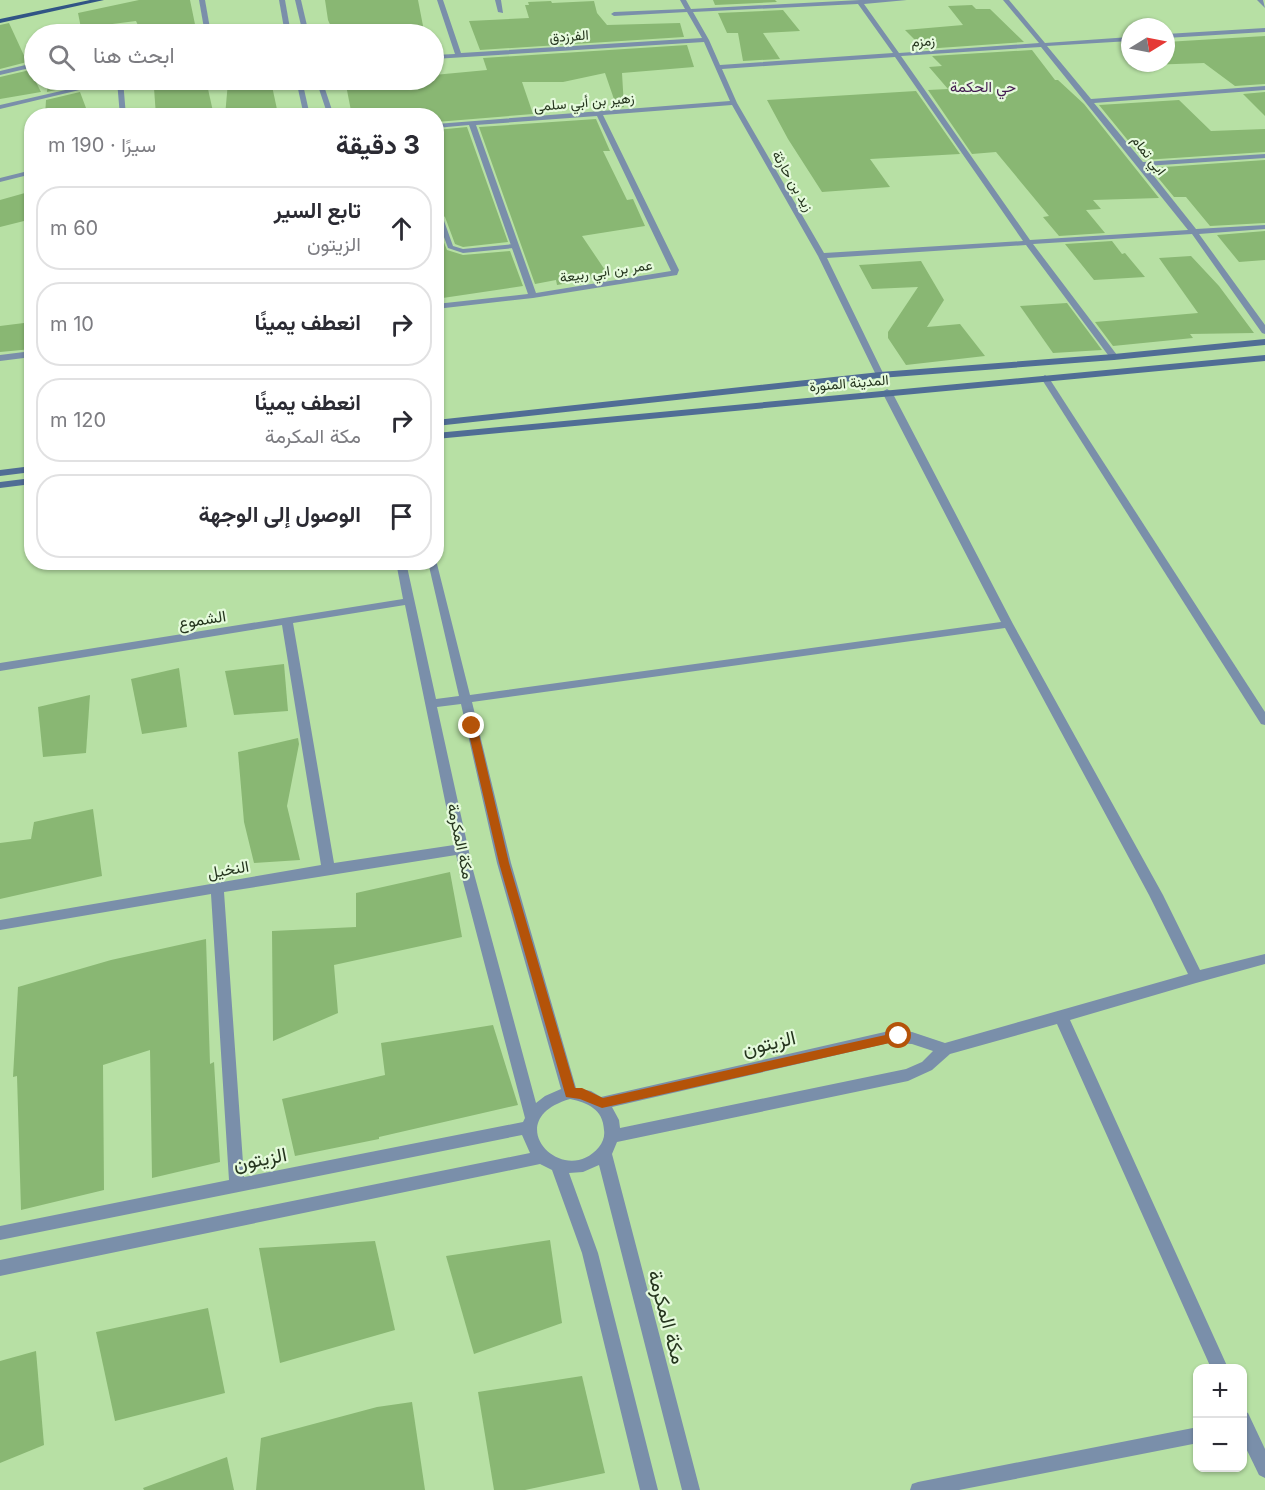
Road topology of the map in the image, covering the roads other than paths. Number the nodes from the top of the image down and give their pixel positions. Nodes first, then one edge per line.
1 (69, 0) edge
2 (100, 0) edge
3 (202, 0) edge
4 (282, 0) edge
5 (298, 0) edge
6 (440, 0) edge
7 (498, 0) edge
8 (683, 0) edge
9 (904, 0) edge
10 (1006, 0) edge
11 (1260, 0) edge
12 (860, 2) junction
13 (1265, 6) edge
14 (689, 10) junction
15 (501, 12) dead end
16 (614, 14) dead end
17 (0, 15) edge
18 (0, 21) edge
19 (206, 24) edge
20 (286, 24) edge
21 (304, 24) edge
22 (1265, 30) edge
23 (1175, 35) edge
24 (706, 40) junction
25 (1121, 40) edge
26 (1042, 44) junction
27 (897, 55) junction
28 (459, 56) junction
29 (444, 57) edge
30 (24, 67) edge
31 (717, 67) junction
32 (0, 73) edge
33 (1265, 88) edge
34 (72, 90) edge
35 (121, 90) edge
36 (301, 90) edge
37 (322, 90) edge
38 (1090, 100) junction
39 (734, 103) junction
40 (0, 107) edge
41 (122, 108) edge
42 (305, 108) edge
43 (328, 108) edge
44 (599, 113) junction
45 (472, 123) junction
46 (444, 125) edge
47 (1265, 156) edge
48 (1141, 164) junction
49 (24, 174) edge
50 (0, 180) edge
51 (1265, 227) edge
52 (444, 230) edge
53 (1194, 231) junction
54 (1029, 244) junction
55 (514, 246) junction
56 (822, 256) junction
57 (533, 296) junction
58 (444, 306) edge
59 (1265, 331) edge
60 (1265, 342) edge
61 (24, 355) edge
62 (1114, 357) junction
63 (0, 358) edge
64 (1265, 358) edge
65 (880, 375) junction
66 (1045, 378) junction
67 (887, 393) junction
68 (444, 422) edge
69 (444, 435) edge
70 (24, 470) edge
71 (0, 473) edge
72 (24, 482) edge
73 (0, 484) edge
74 (402, 570) edge
75 (436, 570) edge
76 (409, 602) junction
77 (287, 622) junction
78 (1008, 624) junction
79 (0, 667) edge
80 (466, 699) junction
81 (431, 704) junction
82 (1265, 721) edge
83 (462, 849) junction
84 (328, 869) junction
85 (217, 888) junction
86 (0, 925) edge
87 (1265, 958) edge
88 (1196, 977) junction
89 (1061, 1017) junction
90 (945, 1049) junction
91 (570, 1093) junction
92 (602, 1103) junction
93 (531, 1122) junction
94 (613, 1136) junction
95 (604, 1154) junction
96 (550, 1161) junction
97 (237, 1185) junction
98 (0, 1233) edge
99 (0, 1268) edge
100 (1218, 1364) edge
101 (1247, 1430) edge
102 (1193, 1436) edge
103 (1265, 1469) edge
104 (649, 1490) edge
105 (691, 1490) edge
106 (918, 1490) edge

1 - 17 main road
2 - 18 main road
3 - 19 street
4 - 20 street
5 - 21 street
6 - 28 street
7 - 15 street
8 - 14 street, زيد بن حارثة
9 - 12 street
10 - 26 street, ابي تمام
11 - 13 street
12 - 14 street
12 - 27 street
14 - 16 street
14 - 24 street, زيد بن حارثة
22 - 23 street
24 - 28 street, الفرزدق
24 - 31 street, زيد بن حارثة
25 - 26 street, زمزم
26 - 27 street, زمزم
26 - 38 street, ابي تمام
27 - 31 street, زمزم
27 - 54 street
28 - 29 street, الفرزدق
30 - 32 street
31 - 39 street, زيد بن حارثة
33 - 38 street
34 - 40 street
35 - 41 street
36 - 42 street
37 - 43 street
38 - 48 street, ابي تمام
39 - 44 street, زهير بن أبي سلمى
39 - 56 street, زيد بن حارثة
44 - 45 street, زهير بن أبي سلمى
44 - 57 street, عمر بن ابي ربيعة
45 - 46 street, زهير بن أبي سلمى
45 - 55 street
47 - 48 street
48 - 53 street, ابي تمام
49 - 50 street
51 - 53 street
52 - 55 lane
53 - 54 street
53 - 59 street, ابي تمام
54 - 56 street
54 - 62 street
55 - 57 street
56 - 65 street, زيد بن حارثة
57 - 58 street, عمر بن ابي ربيعة
60 - 62 main road
61 - 63 street
62 - 65 main road
64 - 66 main road, المدينة المنورة
65 - 68 main road
66 - 67 main road, المدينة المنورة
66 - 82 street
67 - 69 main road, المدينة المنورة
67 - 78 street
70 - 71 main road
72 - 73 main road
74 - 76 street, مكة المكرمة
75 - 80 street
76 - 77 street, الشموع
76 - 81 street, مكة المكرمة
77 - 79 street, الشموع
77 - 84 street
78 - 80 street
78 - 88 street
80 - 81 street
80 - 91 street
81 - 83 street, مكة المكرمة
83 - 84 street, النخيل
83 - 93 street, مكة المكرمة
84 - 85 street, النخيل
85 - 86 street, النخيل
85 - 97 street
87 - 88 street
88 - 89 street
89 - 90 street
89 - 100 street
90 - 92 street, الزيتون
90 - 94 street
91 - 92 street
91 - 93 street
92 - 94 street
93 - 96 street
93 - 97 street, الزيتون
94 - 95 street
95 - 96 street
95 - 105 street, مكة المكرمة
96 - 99 street
96 - 104 street
97 - 98 street, الزيتون
101 - 103 street
102 - 106 lane

